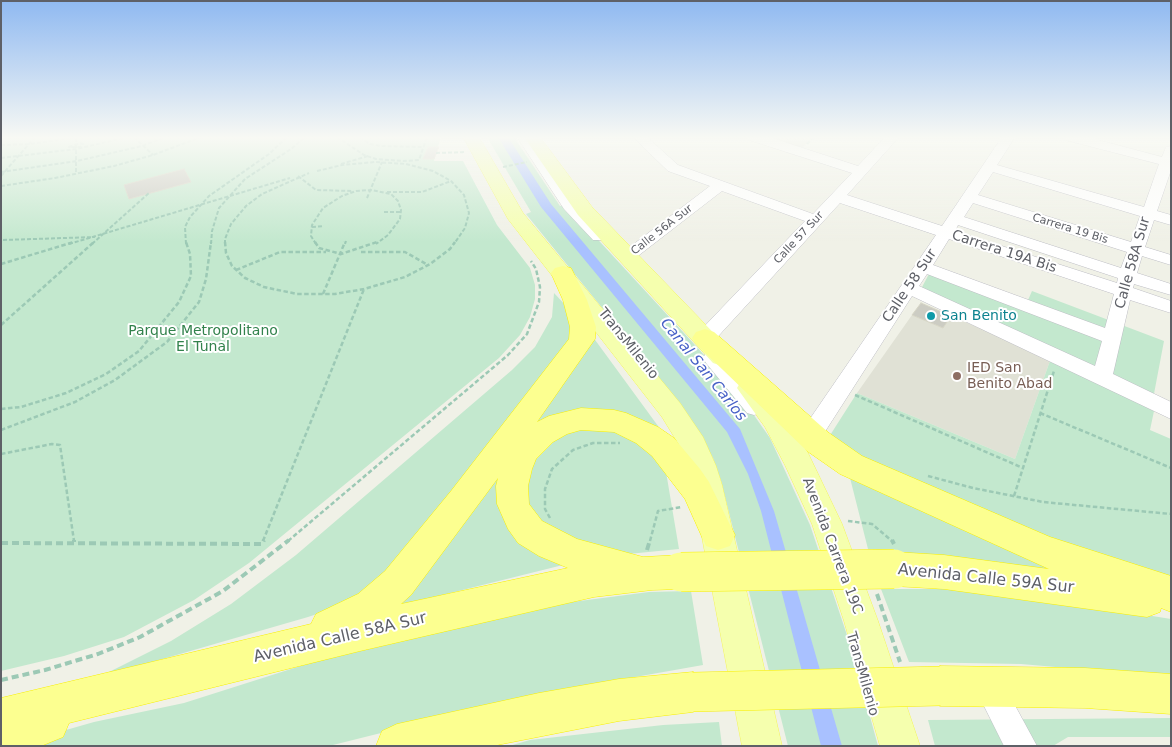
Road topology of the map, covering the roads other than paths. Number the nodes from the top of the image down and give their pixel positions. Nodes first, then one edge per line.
1 (492, 172) edge
2 (495, 172) edge
3 (546, 172) edge
4 (552, 172) edge
5 (684, 172) edge
6 (860, 172) edge
7 (987, 172) edge
8 (1007, 172) edge
9 (1167, 172) edge
10 (720, 185) junction
11 (1165, 185) edge
12 (970, 197) junction
13 (837, 198) junction
14 (1147, 213) junction
15 (816, 220) junction
16 (1171, 220) edge
17 (950, 226) junction
18 (1136, 249) junction
19 (628, 256) junction
20 (1171, 260) edge
21 (923, 267) junction
22 (562, 273) junction
23 (1125, 284) junction
24 (909, 288) junction
25 (1171, 290) edge
26 (1171, 307) edge
27 (705, 338) junction
28 (1112, 338) junction
29 (1102, 378) junction
30 (1171, 411) edge
31 (810, 435) junction
32 (718, 535) junction
33 (659, 566) junction
34 (1171, 594) edge
35 (1171, 603) edge
36 (262, 656) junction
37 (145, 684) junction
38 (989, 686) junction
39 (1171, 694) edge
40 (538, 714) junction
41 (1, 719) edge
42 (1, 741) edge
43 (397, 746) edge
44 (481, 746) edge
45 (762, 746) edge
46 (780, 746) edge
47 (884, 746) edge
48 (900, 746) edge
49 (1021, 746) edge

1 - 22 main road
2 - 46 street, TransMilenio
3 - 47 street, TransMilenio
4 - 19 main road, Avenida Carrera 19C
5 - 10 street
6 - 13 street, Calle 57 Sur
7 - 12 street, Calle 58 Sur
8 - 14 street
9 - 11 street, Calle 58A Sur
10 - 15 street
10 - 19 street, Calle 56A Sur
11 - 14 street, Calle 58A Sur
12 - 17 street, Calle 58 Sur
12 - 18 street, Carrera 19 Bis
13 - 15 street, Calle 57 Sur
13 - 17 street, Carrera 19A Bis
14 - 16 street
14 - 18 street, Calle 58A Sur
15 - 27 street, Calle 57 Sur
17 - 21 street, Calle 58 Sur
17 - 23 street, Carrera 19A Bis
18 - 20 street, Carrera 19 Bis
18 - 23 street, Calle 58A Sur
19 - 27 main road, Avenida Carrera 19C
21 - 24 street, Calle 58 Sur
21 - 28 street
22 - 32 main road
22 - 36 highway
23 - 25 street
23 - 26 street, Carrera 19A Bis
23 - 28 street, Calle 58A Sur
24 - 29 street
24 - 31 street, Calle 58 Sur
27 - 31 highway
27 - 48 main road, Avenida Carrera 19C
28 - 29 street, Calle 58A Sur
29 - 30 street
31 - 34 highway
32 - 33 highway
32 - 45 main road
33 - 35 highway, Avenida Calle 59A Sur, bridge
33 - 36 highway, Avenida Calle 58A Sur
36 - 37 highway, Avenida Calle 58A Sur
37 - 41 highway, Avenida Calle 58A Sur
37 - 42 highway
38 - 39 highway
38 - 40 highway, bridge
38 - 49 street
40 - 43 highway
40 - 44 highway

